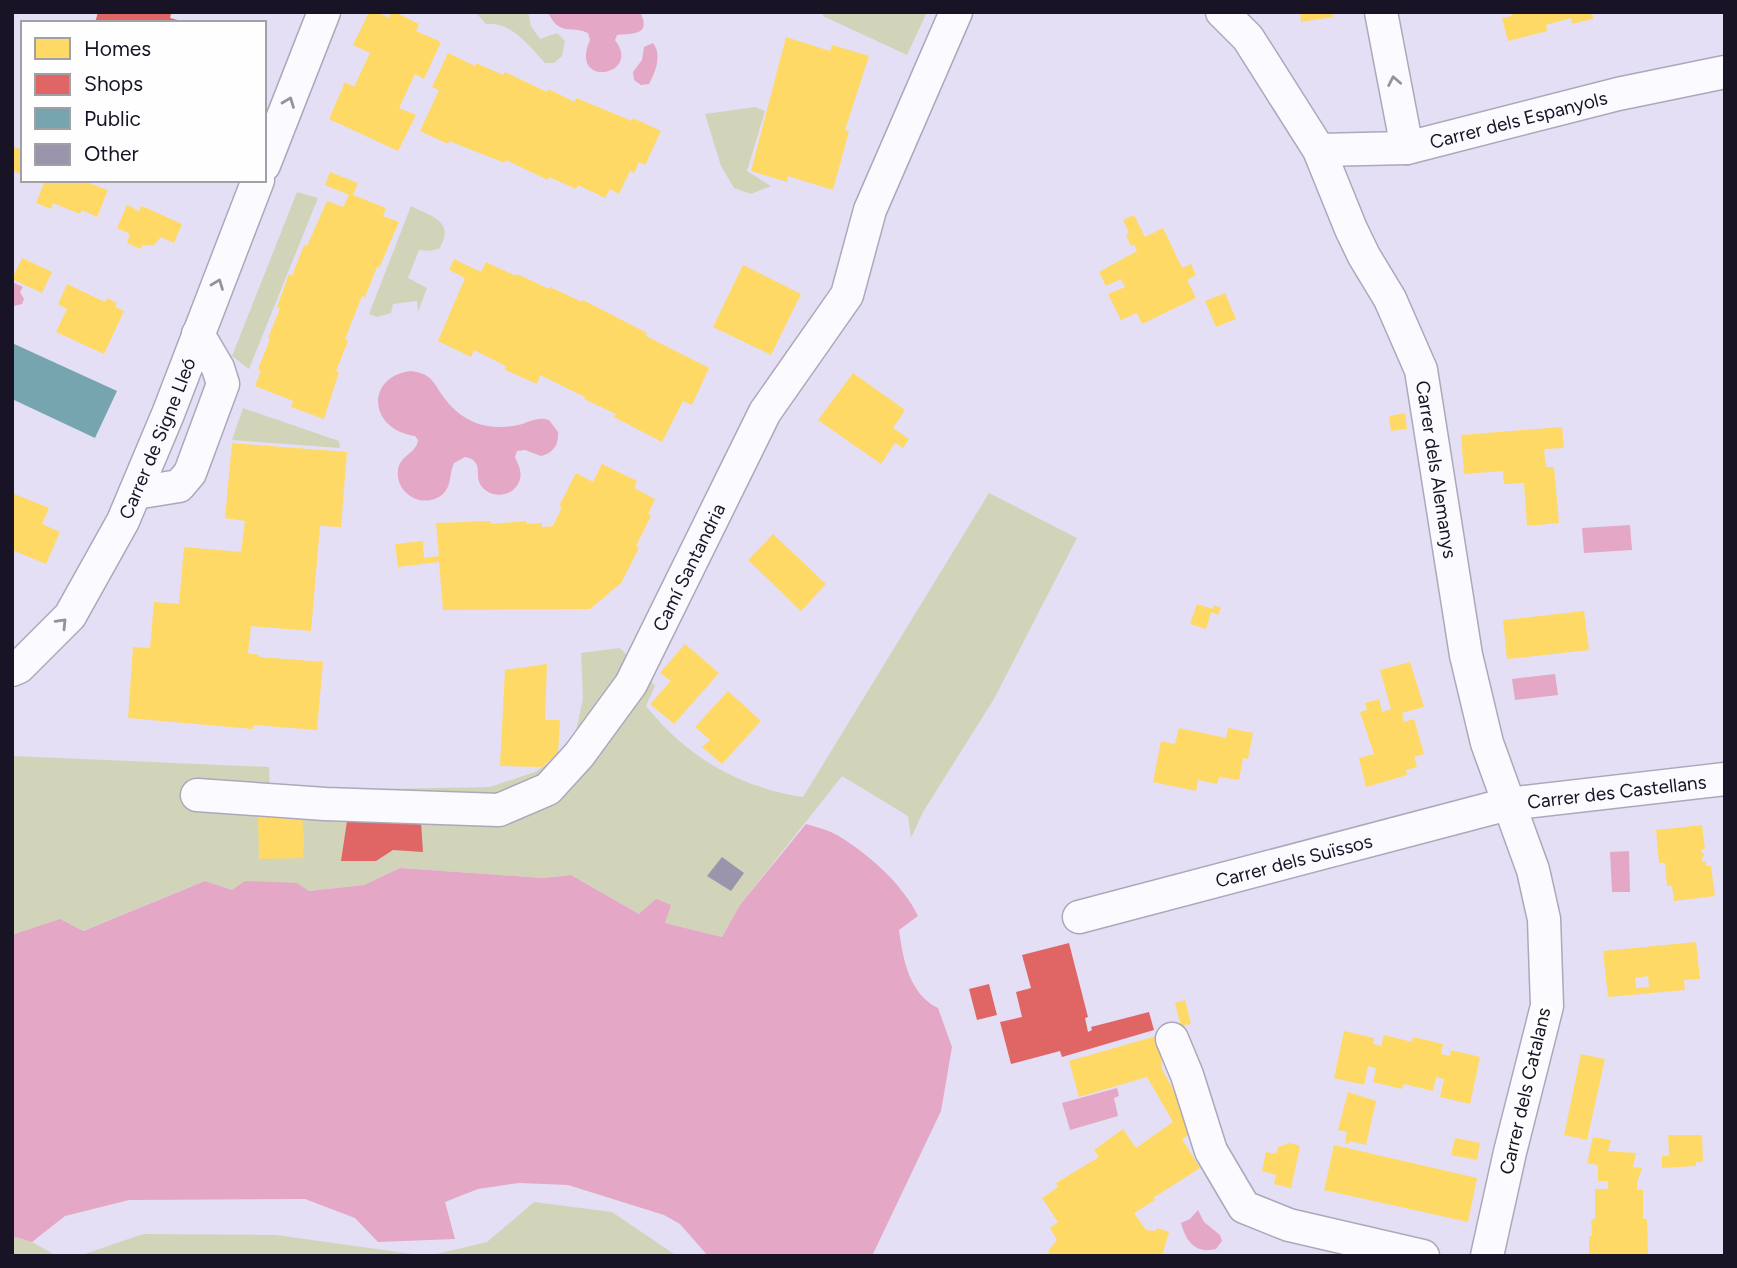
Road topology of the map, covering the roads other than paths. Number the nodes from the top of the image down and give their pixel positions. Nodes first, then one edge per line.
1 (324, 12) edge
2 (956, 12) edge
3 (1222, 12) edge
4 (1381, 12) edge
5 (1722, 71) edge
6 (1407, 148) junction
7 (1319, 150) junction
8 (266, 160) edge
9 (257, 182) edge
10 (198, 334) junction
11 (135, 493) junction
12 (12, 670) edge
13 (1725, 779) edge
14 (197, 795) dead end
15 (1508, 804) junction
16 (1079, 916) dead end
17 (1172, 1039) dead end
18 (1423, 1256) edge
19 (1487, 1256) edge

8 -> 1 street
2 - 14 street, Camí Santandria
3 - 7 street, Carrer dels Alemanys
6 -> 4 street
5 - 6 street, Carrer dels Espanyols
6 - 7 street, Carrer dels Espanyols
7 - 15 street, Carrer dels Alemanys
10 -> 9 street, Carrer de Signe Lleó
10 - 11 street, Carrer de Signe Lleó
10 - 11 street
12 -> 11 street, Carrer de Signe Lleó
13 - 15 street, Carrer des Castellans
15 - 16 street, Carrer dels Suïssos
15 - 19 street, Carrer dels Catalans
17 - 18 street

